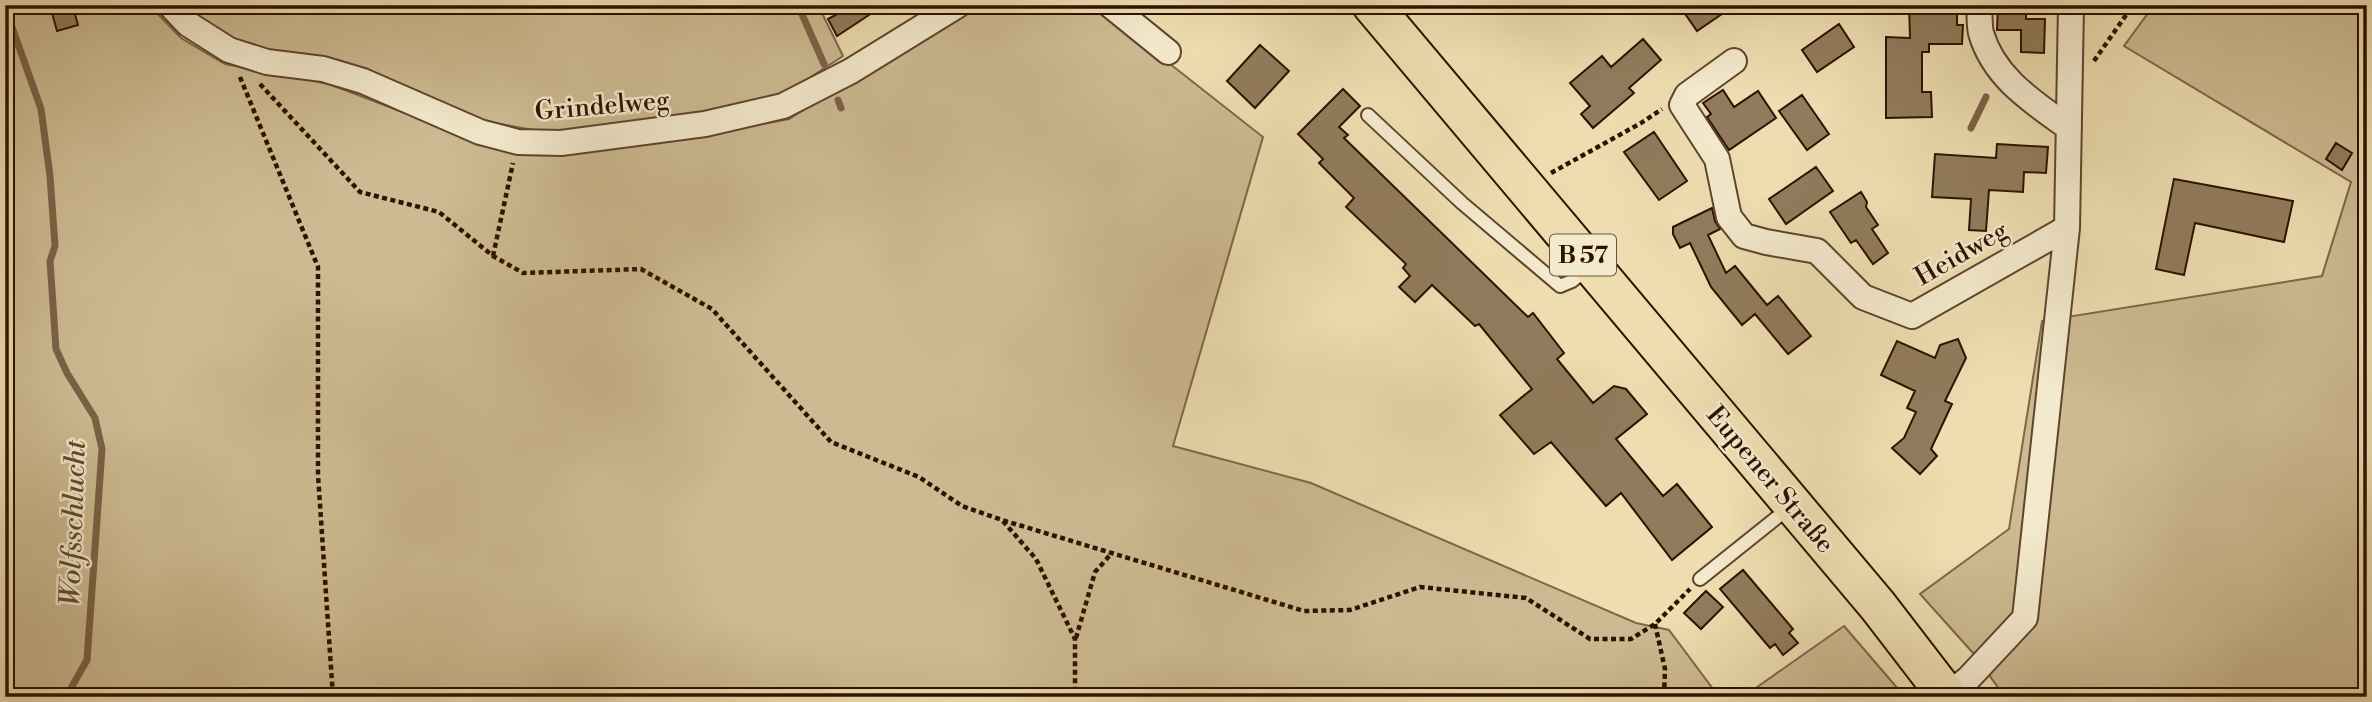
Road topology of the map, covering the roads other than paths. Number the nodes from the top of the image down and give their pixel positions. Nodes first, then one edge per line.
1 (170, 5) edge
2 (958, 5) edge
3 (1110, 5) edge
4 (1372, 5) edge
5 (1979, 5) edge
6 (2071, 5) edge
7 (1168, 52) dead end
8 (1734, 61) dead end
9 (1368, 116) dead end
10 (2069, 128) junction
11 (2067, 228) junction
12 (1591, 265) junction
13 (1794, 505) junction
14 (1700, 579) road end
15 (1947, 696) edge

1 - 2 street, Grindelweg
3 - 7 street
4 - 12 main road, Eupener Straße / B 57
5 - 10 street
6 - 10 street
8 - 11 street, Heidweg
9 - 12 lane
10 - 11 street
11 - 15 street
12 - 13 main road, Eupener Straße / B 57
13 - 14 lane
13 - 15 main road, Eupener Straße / B 57

